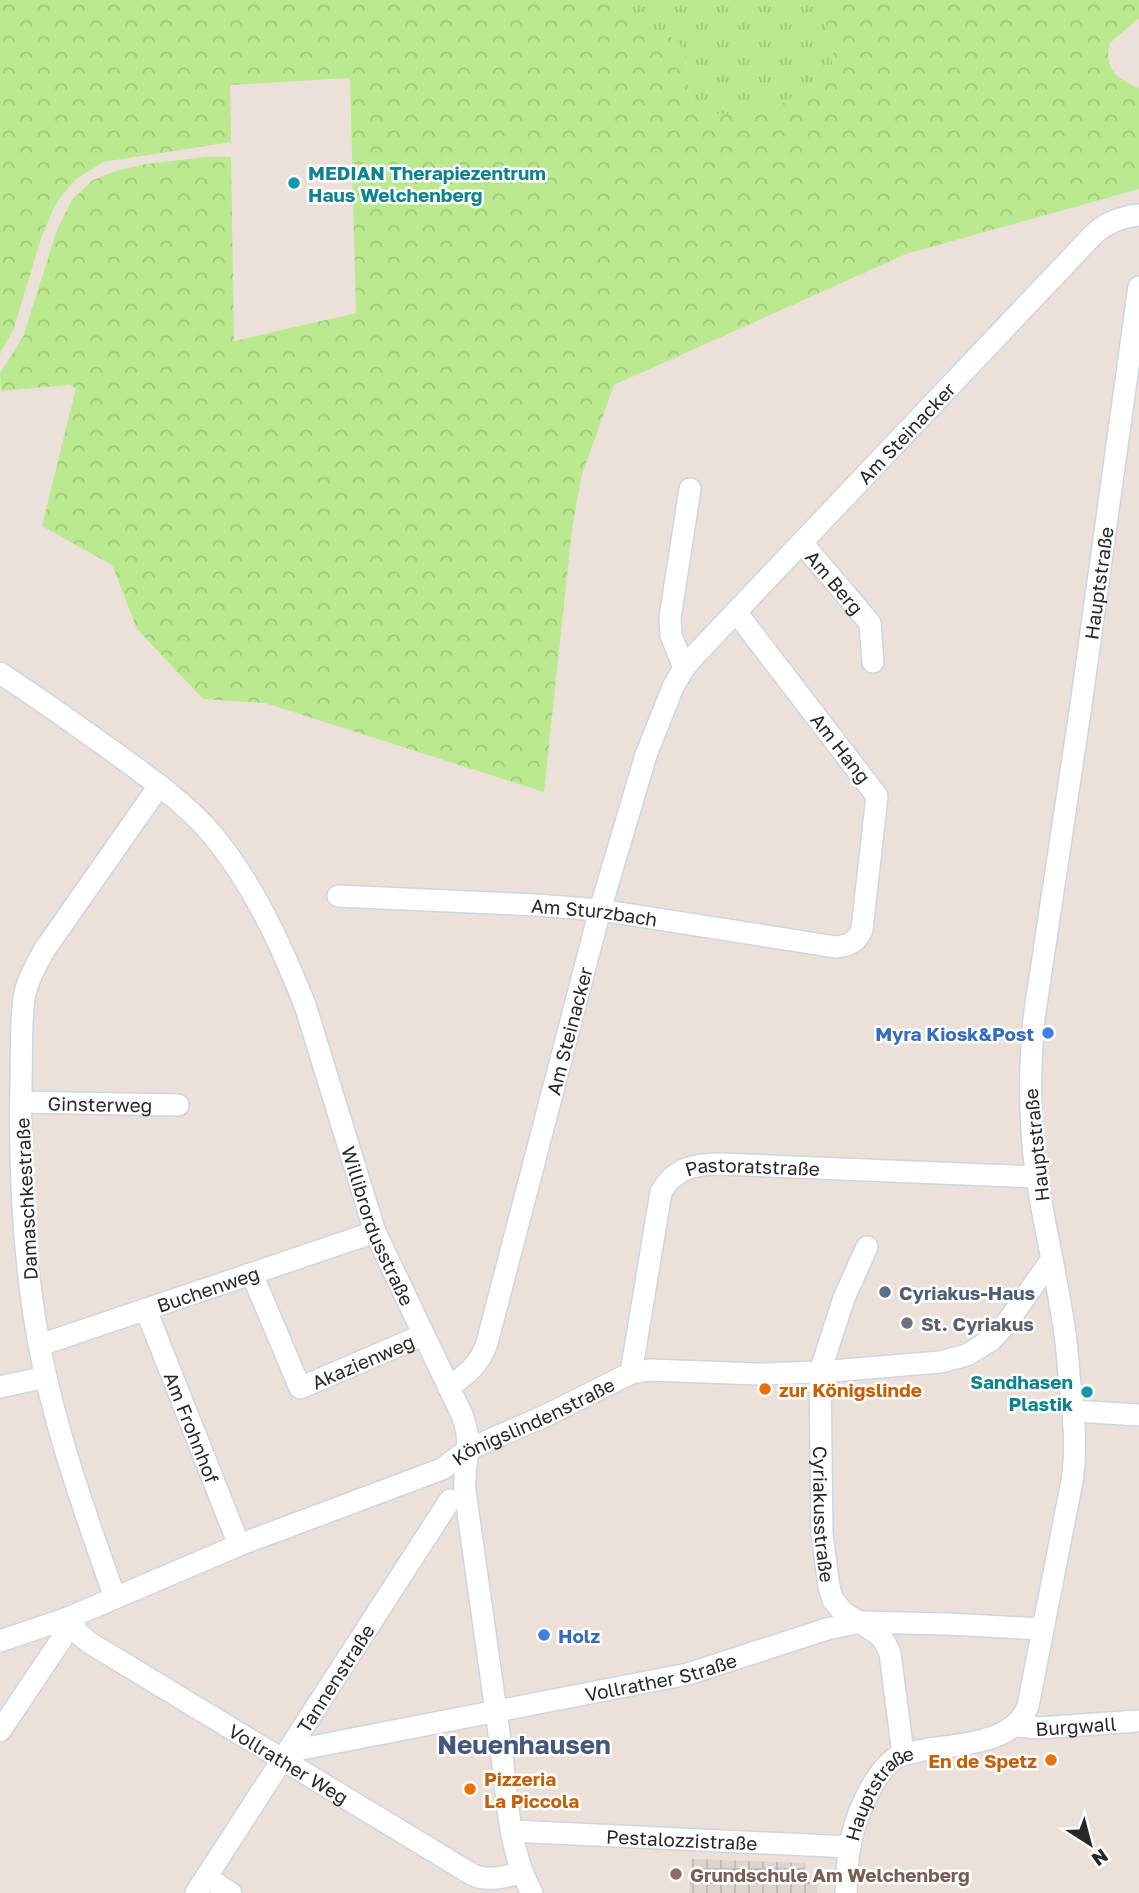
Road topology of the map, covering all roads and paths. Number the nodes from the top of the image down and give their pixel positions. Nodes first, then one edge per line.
1 (1139, 215) edge
2 (1139, 288) edge
3 (690, 489) dead end
4 (802, 543) junction
5 (736, 612) junction
6 (873, 662) dead end
7 (684, 668) junction
8 (0, 673) edge
9 (159, 786) junction
10 (338, 896) dead end
11 (600, 910) junction
12 (850, 944) joint
13 (21, 1102) junction
14 (178, 1105) dead end
15 (10, 1153) edge
16 (1037, 1177) junction
17 (375, 1232) junction
18 (867, 1247) dead end
19 (1052, 1259) junction
20 (251, 1274) junction
21 (146, 1310) junction
22 (424, 1335) junction
23 (40, 1345) junction
24 (820, 1372) junction
25 (631, 1373) junction
26 (46, 1377) junction
27 (0, 1387) edge
28 (449, 1387) junction
29 (1073, 1411) junction
30 (1139, 1416) edge
31 (469, 1449) junction
32 (450, 1500) dead end
33 (240, 1545) junction
34 (115, 1598) junction
35 (68, 1618) junction
36 (860, 1622) junction
37 (1042, 1629) junction
38 (0, 1641) edge
39 (496, 1712) junction
40 (1137, 1721) dead end
41 (1015, 1726) junction
42 (0, 1731) edge
43 (903, 1754) junction
44 (282, 1758) junction
45 (512, 1831) junction
46 (850, 1847) junction
47 (522, 1873) junction
48 (201, 1885) edge
49 (231, 1893) edge
50 (532, 1893) edge
51 (846, 1893) edge

1 - 4 street, Am Steinacker
2 - 16 street, Hauptstraße
3 - 7 street
4 - 5 street, Am Steinacker
4 - 6 street, Am Berg
5 - 7 street, Am Steinacker
5 - 12 street, Am Hang
7 - 11 street, Am Steinacker
8 - 9 street, Willibrordusstraße
9 - 13 street, Damaschkestraße
9 - 17 street, Willibrordusstraße
10 - 11 street, Am Sturzbach
11 - 12 street, Am Sturzbach
11 - 28 street, Am Steinacker
13 - 14 street, Ginsterweg
13 - 15 street, Damaschkestraße
15 - 23 street, Damaschkestraße
16 - 19 street, Hauptstraße
16 - 25 street, Pastoratstraße
17 - 20 street, Buchenweg
17 - 22 street, Willibrordusstraße
18 - 24 street, Cyriakusstraße
19 - 24 street, Königslindenstraße
19 - 29 street, Hauptstraße
20 - 21 street, Buchenweg
20 - 22 street, Akazienweg
21 - 23 street, Buchenweg
21 - 33 street, Am Frohnhof
22 - 28 street, Willibrordusstraße
23 - 26 street, Damaschkestraße
24 - 25 street, Königslindenstraße
24 - 36 street, Cyriakusstraße
25 - 31 street, Königslindenstraße
26 - 27 street
26 - 34 street, Damaschkestraße
28 - 31 street, Willibrordusstraße
29 - 30 street
29 - 37 street, Hauptstraße
31 - 33 street, Königslindenstraße
31 - 39 street, Willibrordusstraße
32 - 44 street, Tannenstraße
33 - 34 street, Königslindenstraße
34 - 35 street, Königslindenstraße
35 - 38 street, Königslindenstraße
35 - 42 street
35 - 44 street, Vollrather Weg
36 - 37 street, Vollrather Straße
36 - 39 street, Vollrather Straße
36 - 43 street, Cyriakusstraße
37 - 41 street, Hauptstraße
39 - 44 street, Vollrather Straße
39 - 45 street, Willibrordusstraße
40 - 41 street, Burgwall
41 - 43 street, Hauptstraße
43 - 46 street, Hauptstraße
44 - 47 street, Vollrather Weg
44 - 48 street, Tannenstraße
45 - 46 street, Pestalozzistraße
45 - 47 street, Willibrordusstraße
46 - 51 street, Hauptstraße
47 - 50 street, Willibrordusstraße
48 - 49 street

